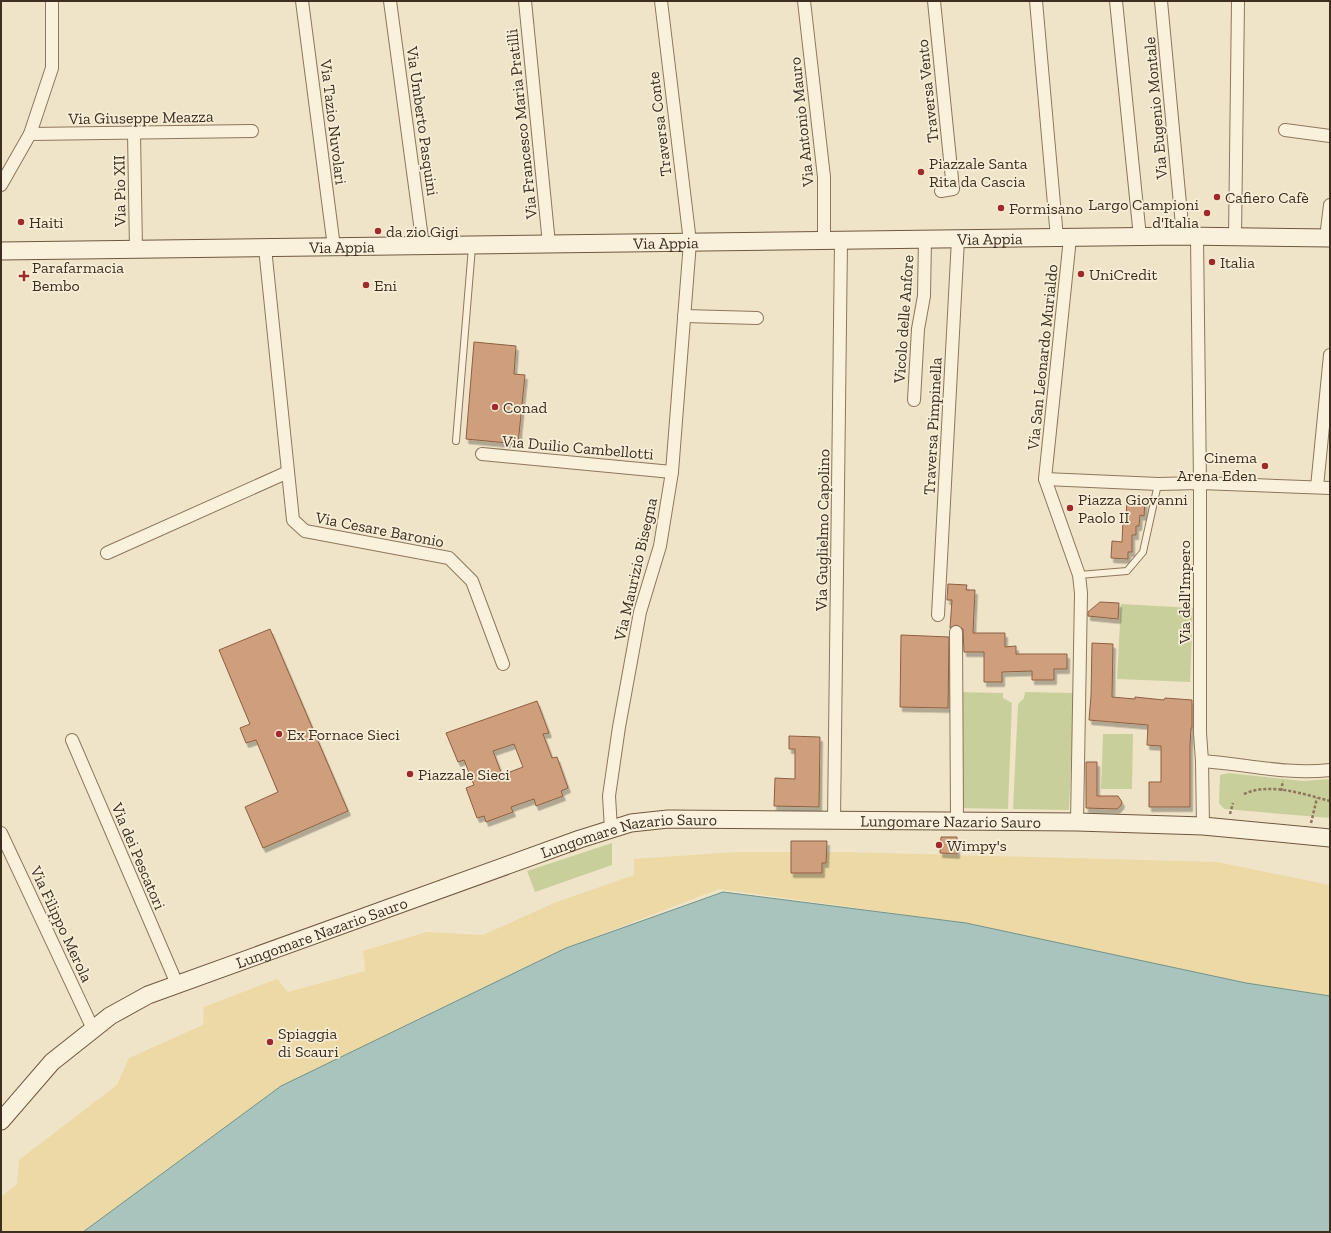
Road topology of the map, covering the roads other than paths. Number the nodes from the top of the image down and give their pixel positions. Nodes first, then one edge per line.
1 (52, 1) edge
2 (302, 1) edge
3 (390, 1) edge
4 (525, 1) edge
5 (661, 1) edge
6 (804, 1) edge
7 (934, 1) edge
8 (1036, 1) edge
9 (1116, 1) edge
10 (1161, 1) edge
11 (1238, 1) edge
12 (1285, 130) dead end
13 (252, 131) dead end
14 (134, 133) junction
15 (30, 134) junction
16 (1330, 136) edge
17 (1, 186) edge
18 (941, 191) dead end
19 (1330, 205) edge
20 (1140, 237) junction
21 (1190, 237) junction
22 (1234, 237) junction
23 (1063, 238) junction
24 (1328, 238) edge
25 (958, 239) junction
26 (925, 240) junction
27 (832, 241) junction
28 (690, 242) junction
29 (549, 244) junction
30 (472, 245) junction
31 (423, 246) junction
32 (334, 247) junction
33 (266, 248) junction
34 (136, 249) junction
35 (1, 251) edge
36 (684, 316) junction
37 (757, 318) dead end
38 (1330, 354) edge
39 (914, 400) dead end
40 (456, 441) dead end
41 (482, 454) dead end
42 (288, 472) junction
43 (672, 472) junction
44 (1045, 479) junction
45 (1200, 483) junction
46 (1158, 484) junction
47 (1317, 487) junction
48 (1330, 488) edge
49 (107, 553) dead end
50 (1079, 575) junction
51 (938, 615) dead end
52 (956, 632) dead end
53 (503, 664) dead end
54 (72, 740) dead end
55 (1202, 761) junction
56 (1330, 770) edge
57 (834, 820) junction
58 (957, 820) junction
59 (1077, 822) junction
60 (1203, 826) junction
61 (611, 829) junction
62 (2, 836) edge
63 (1330, 838) edge
64 (177, 984) junction
65 (93, 1028) junction
66 (1, 1121) edge

1 - 15 street
2 - 32 street, Via Tazio Nuvolari
3 - 31 street, Via Umberto Pasquini
4 - 29 street, Via Francesco Maria Pratilli
5 - 28 street, Traversa Conte
6 - 27 street, Via Antonio Mauro
7 - 18 street, Traversa Vento
8 - 23 street, Via San Leonardo Murialdo
9 - 20 street
10 - 21 street, Via Eugenio Montale
11 - 22 street
12 - 16 street
13 - 14 street, Via Giuseppe Meazza
14 - 15 street, Via Giuseppe Meazza
14 - 34 street, Via Pio XII
15 - 17 street
19 - 24 street
20 - 21 street, Via Appia
20 - 23 street, Via Appia
21 - 22 street, Via Appia
21 - 45 street, Via dell'Impero
22 - 24 street, Via Appia
23 - 25 street, Via Appia
23 - 44 street, Via San Leonardo Murialdo
25 - 26 street, Via Appia
25 - 51 street, Traversa Pimpinella
26 - 27 street, Via Appia
26 - 39 street, Vicolo delle Anfore
27 - 28 street, Via Appia
27 - 57 street, Via Guglielmo Capolino
28 - 29 street, Via Appia
28 - 36 street, Via Maurizio Bisegna
29 - 30 street, Via Appia
30 - 31 street, Via Appia
30 - 40 lane
31 - 32 street, Via Appia
32 - 33 street, Via Appia
33 - 34 street, Via Appia
33 - 42 street, Via Cesare Baronio
34 - 35 street, Via Appia
36 - 37 street
36 - 43 street, Via Maurizio Bisegna
38 - 47 street
41 - 43 street, Via Duilio Cambellotti
42 - 49 street
42 - 53 street, Via Cesare Baronio
43 - 61 street, Via Maurizio Bisegna
44 - 46 street
44 - 50 street
45 - 46 street
45 - 47 street
45 - 55 street, Via dell'Impero
46 - 50 lane
47 - 48 street
50 - 59 street
52 - 58 street
54 - 64 street, Via dei Pescatori
55 - 56 street
55 - 60 street, Via dell'Impero
57 - 58 street, Lungomare Nazario Sauro
57 - 61 street, Lungomare Nazario Sauro
58 - 59 street, Lungomare Nazario Sauro
59 - 60 street, Lungomare Nazario Sauro
60 - 63 street, Lungomare Nazario Sauro
61 - 64 street, Lungomare Nazario Sauro
62 - 65 street, Via Filippo Merola
64 - 65 street, Lungomare Nazario Sauro
65 - 66 street, Lungomare Nazario Sauro

